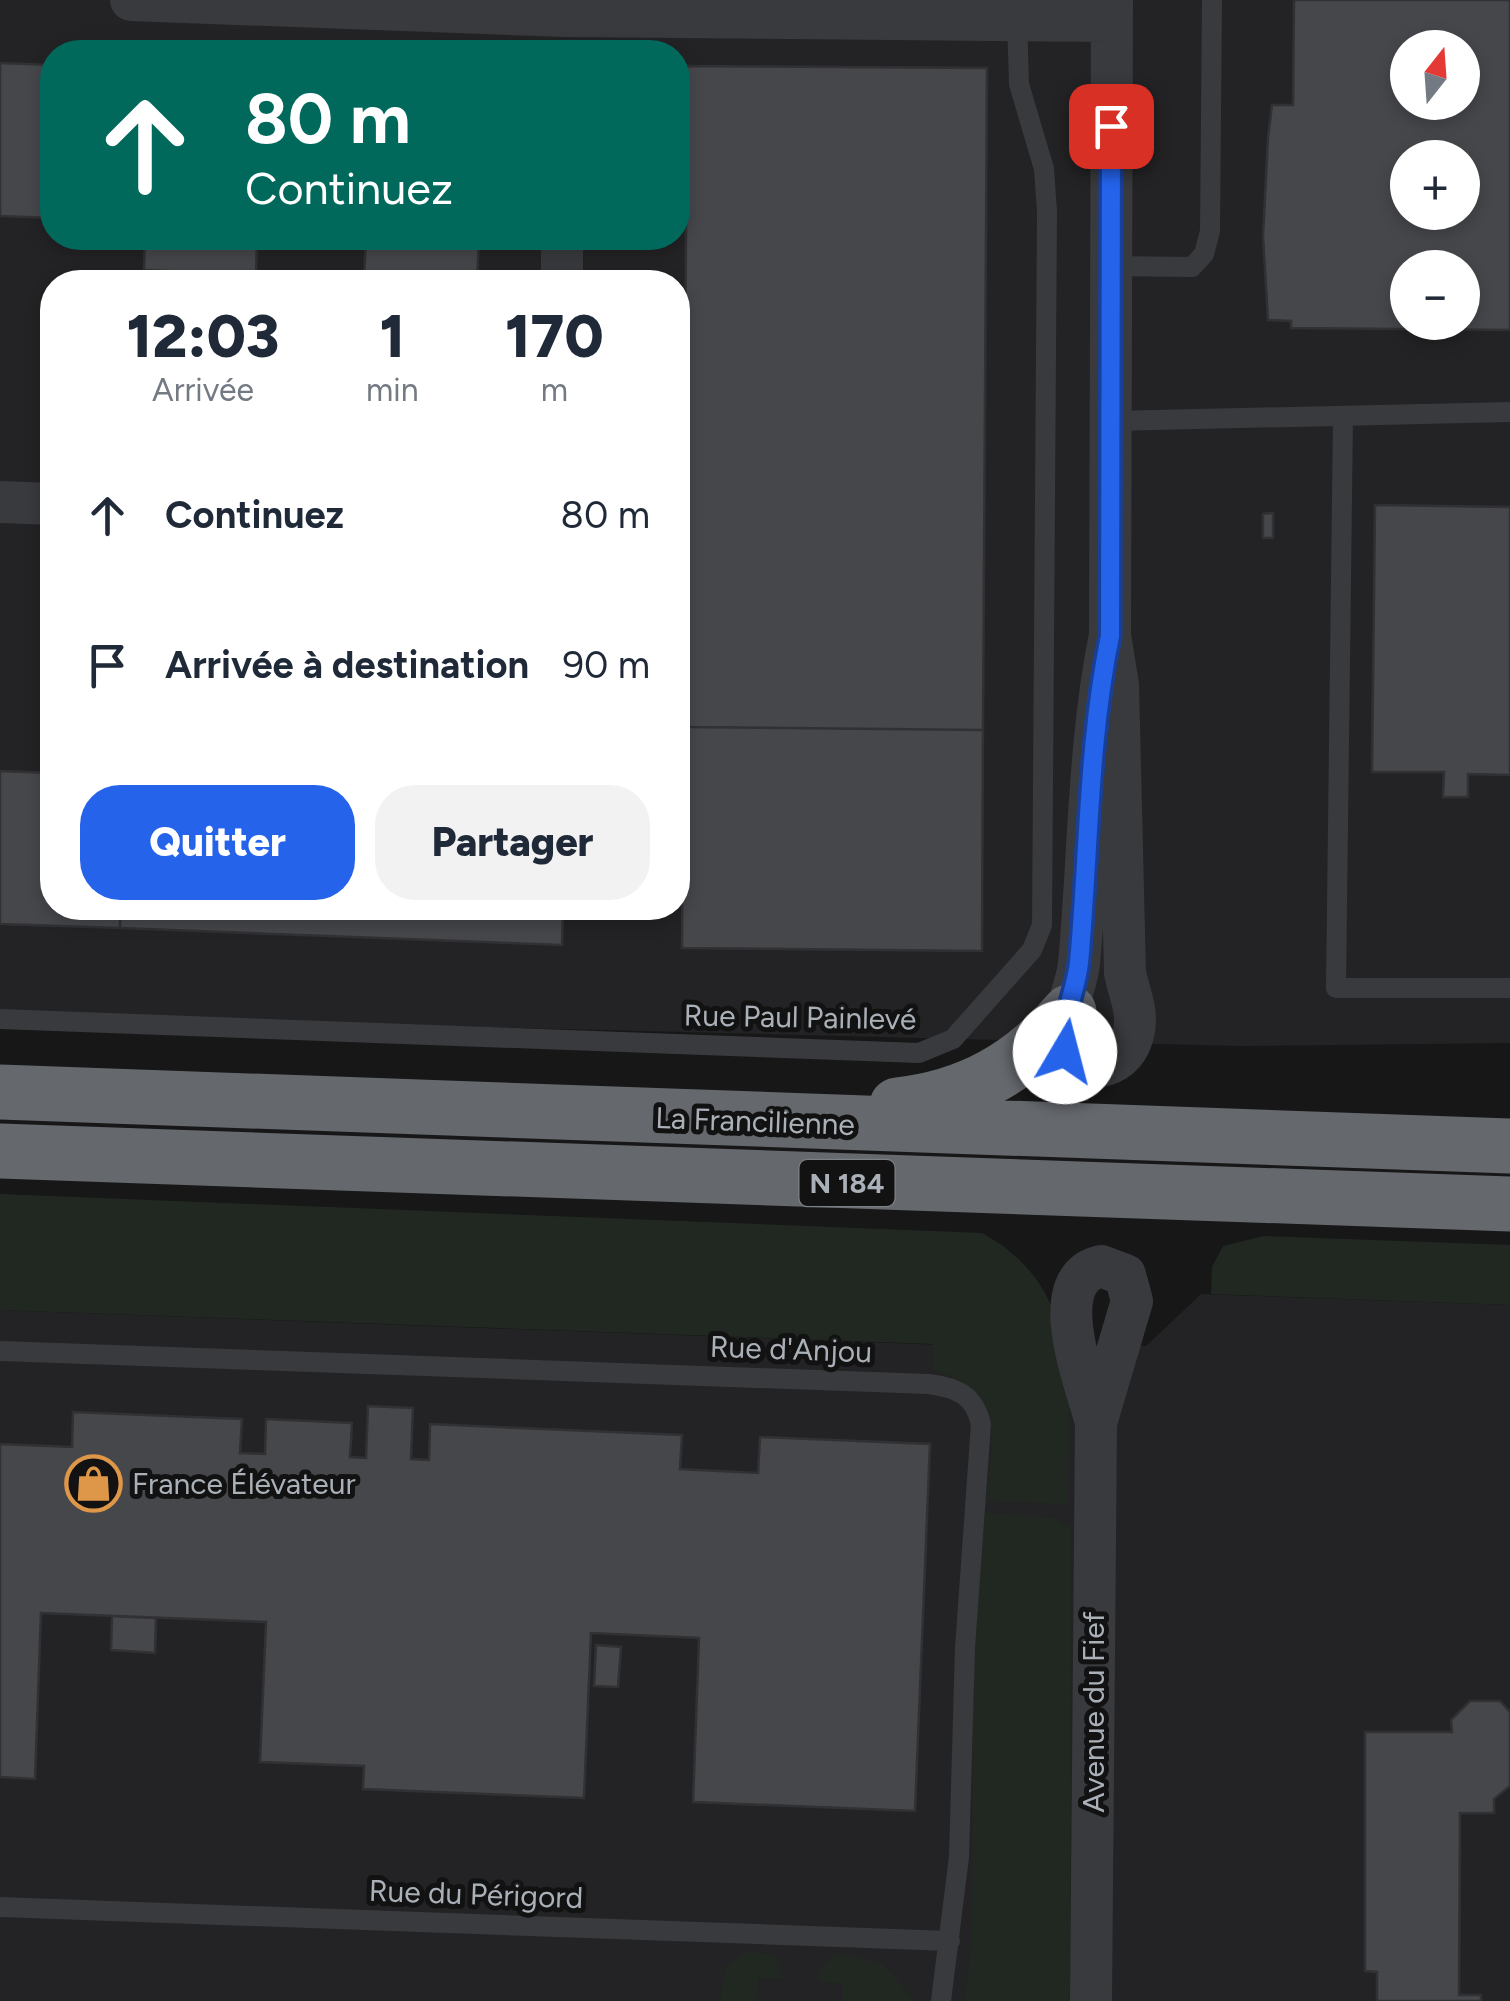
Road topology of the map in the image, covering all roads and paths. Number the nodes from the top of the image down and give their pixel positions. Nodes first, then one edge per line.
1 (131, 0) edge
2 (1212, 0) edge
3 (1017, 10) edge
4 (1112, 11) edge
5 (562, 23) edge
6 (1110, 266) junction
7 (1510, 412) edge
8 (1343, 416) junction
9 (1112, 421) junction
10 (0, 502) edge
11 (40, 504) edge
12 (1110, 636) junction
13 (1510, 988) edge
14 (1069, 1012) junction
15 (0, 1020) edge
16 (0, 1092) edge
17 (653, 1117) junction
18 (1510, 1146) edge
19 (0, 1151) edge
20 (1510, 1204) edge
21 (0, 1351) edge
22 (1096, 1423) dead end
23 (0, 1907) edge
24 (950, 1942) junction
25 (941, 2001) edge
26 (1091, 2001) edge

1 - 5 street
2 - 6 lane
3 - 4 street
3 - 5 street
3 - 15 lane, Rue Paul Painlevé
4 - 6 street
6 - 9 street
7 - 8 lane
8 - 9 lane
8 - 13 lane
9 - 12 street
10 - 11 street
12 - 14 street
12 - 14 street
14 - 17 highway
16 - 17 highway, La Francilienne / N 184
17 - 18 highway, La Francilienne / N 184
19 - 20 highway, La Francilienne / N 184
21 - 24 lane, Rue d'Anjou
22 - 26 street, Avenue du Fief
23 - 24 lane, Rue du Périgord
24 - 25 lane, Rue d'Anjou

